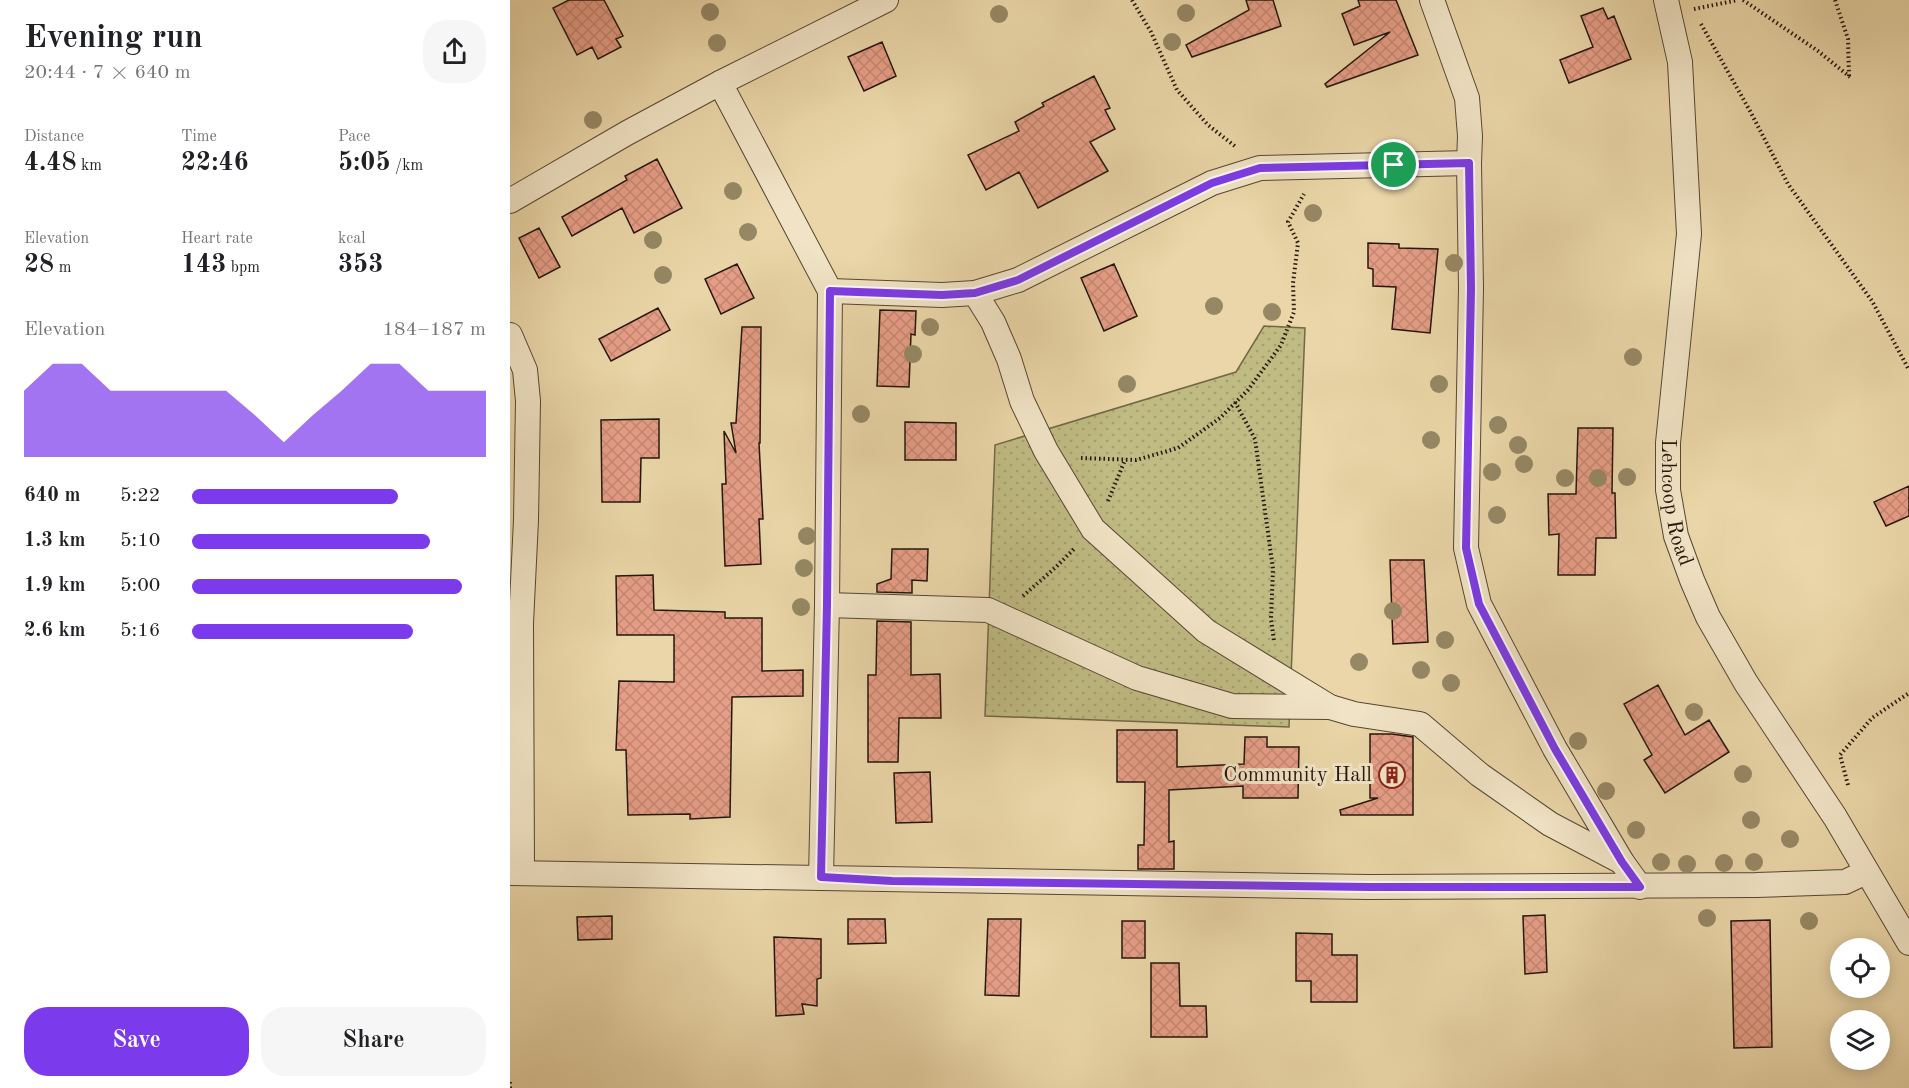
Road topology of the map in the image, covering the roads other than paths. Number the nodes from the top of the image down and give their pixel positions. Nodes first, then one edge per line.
1 (886, 0) edge
2 (1432, 0) edge
3 (1666, 0) edge
4 (720, 83) junction
5 (1469, 163) junction
6 (510, 201) edge
7 (830, 291) junction
8 (975, 293) junction
9 (510, 335) edge
10 (827, 605) junction
11 (515, 622) edge
12 (1330, 707) junction
13 (1622, 862) junction
14 (1866, 872) junction
15 (516, 873) edge
16 (821, 877) junction
17 (1640, 887) junction
18 (1909, 943) edge

1 - 4 street
2 - 5 street
3 - 14 street, Lehcoop Road
4 - 6 street
4 - 7 street
5 - 8 street
5 - 13 street
7 - 8 street
7 - 10 street
8 - 12 street
9 - 11 street
10 - 12 street
10 - 16 street
11 - 15 street
12 - 13 street
13 - 17 street
14 - 17 street
14 - 18 street, Lehcoop Road
15 - 16 street
16 - 17 street

